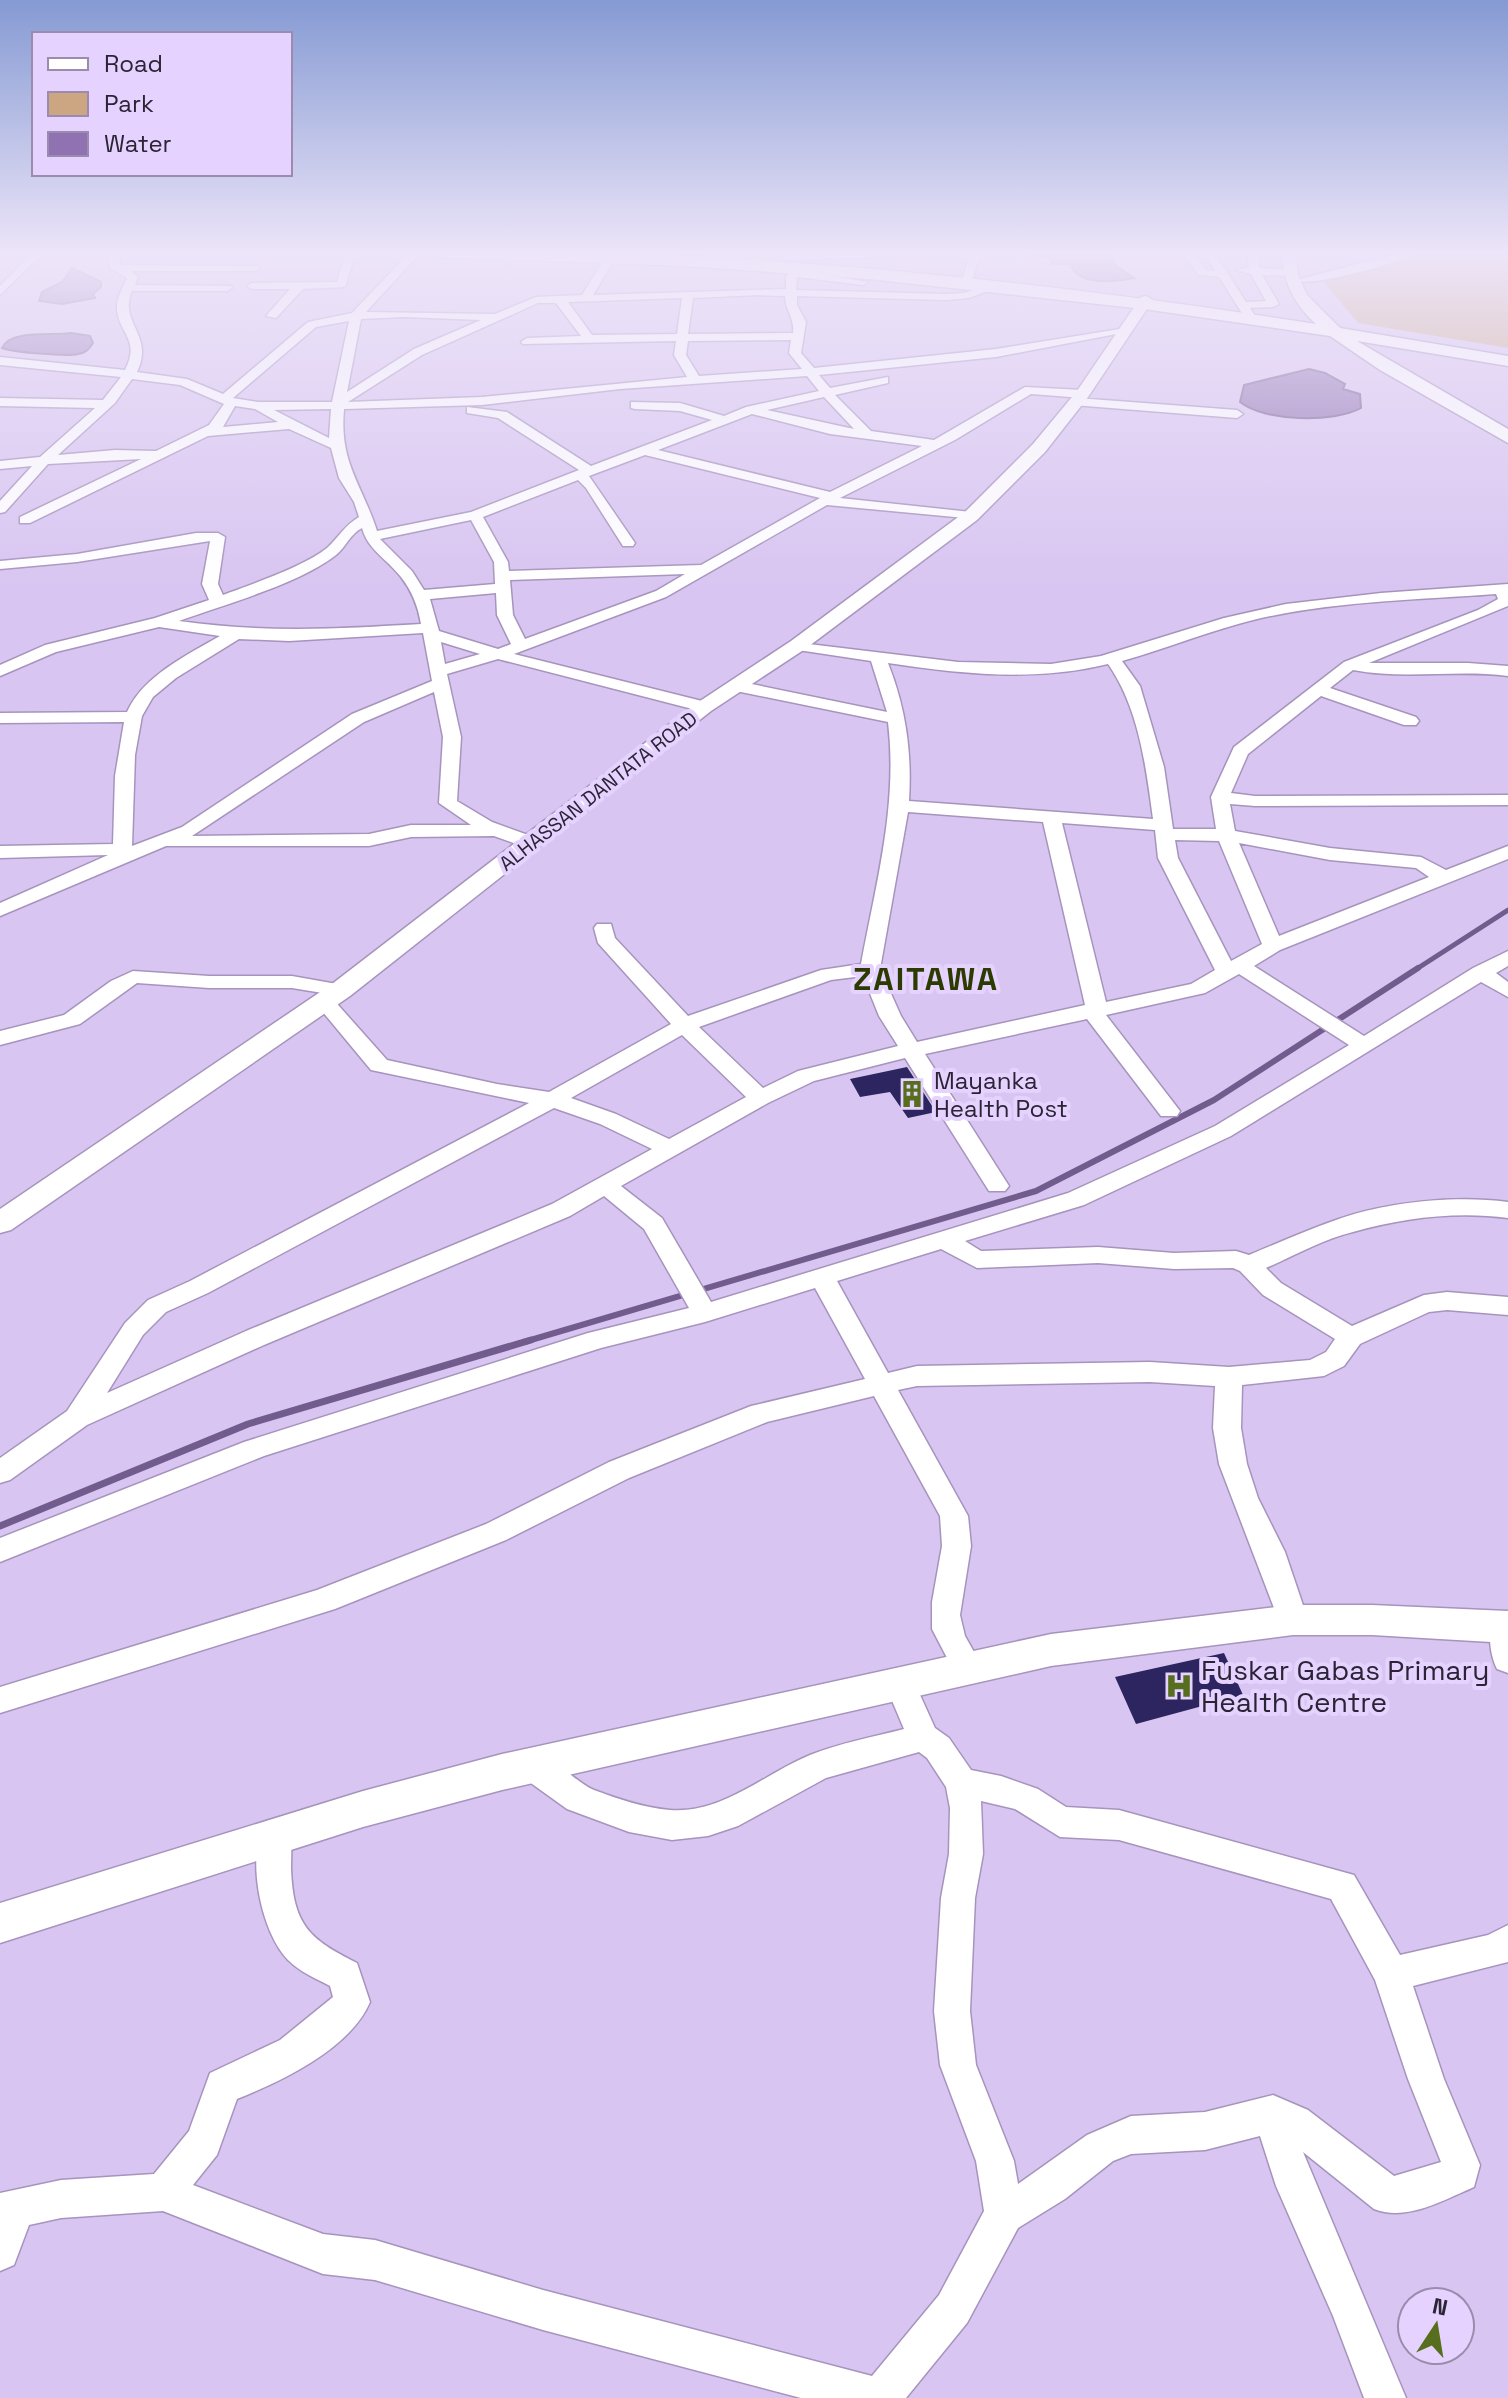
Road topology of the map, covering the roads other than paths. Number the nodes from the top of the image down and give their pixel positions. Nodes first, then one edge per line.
1 (42, 364) edge
2 (135, 364) edge
3 (269, 364) edge
4 (346, 364) edge
5 (399, 364) edge
6 (685, 364) edge
7 (803, 364) edge
8 (900, 364) edge
9 (950, 364) edge
10 (1103, 364) edge
11 (1381, 364) edge
12 (1391, 364) edge
13 (811, 374) junction
14 (129, 375) junction
15 (696, 381) junction
16 (827, 393) junction
17 (1080, 398) junction
18 (228, 400) junction
19 (0, 402) edge
20 (338, 403) junction
21 (107, 404) junction
22 (437, 404) junction
23 (635, 405) dead end
24 (258, 406) junction
25 (750, 410) junction
26 (1237, 414) dead end
27 (723, 420) junction
28 (293, 425) junction
29 (1508, 430) edge
30 (207, 432) junction
31 (867, 435) junction
32 (1508, 437) edge
33 (936, 444) junction
34 (338, 446) junction
35 (643, 450) junction
36 (162, 455) junction
37 (45, 460) junction
38 (0, 465) edge
39 (586, 474) junction
40 (829, 499) junction
41 (0, 509) edge
42 (475, 515) junction
43 (971, 516) junction
44 (366, 519) junction
45 (25, 520) dead end
46 (628, 543) dead end
47 (363, 544) junction
48 (313, 563) junction
49 (0, 565) edge
50 (705, 569) junction
51 (503, 582) junction
52 (1505, 589) edge
53 (420, 595) junction
54 (218, 602) junction
55 (160, 622) junction
56 (430, 631) junction
57 (236, 634) junction
58 (520, 645) junction
59 (798, 645) junction
60 (501, 653) junction
61 (877, 656) junction
62 (1113, 659) junction
63 (1350, 665) junction
64 (4, 669) edge
65 (1508, 671) edge
66 (440, 677) junction
67 (737, 686) junction
68 (1316, 689) junction
69 (0, 691) edge
70 (704, 707) junction
71 (134, 717) junction
72 (0, 718) edge
73 (897, 719) junction
74 (1410, 721) dead end
75 (1220, 797) junction
76 (1508, 800) edge
77 (900, 806) junction
78 (1051, 817) junction
79 (1164, 830) junction
80 (497, 831) junction
81 (1226, 835) junction
82 (163, 842) junction
83 (532, 843) junction
84 (0, 852) edge
85 (122, 852) junction
86 (1508, 852) edge
87 (1443, 877) junction
88 (0, 910) edge
89 (604, 928) dead end
90 (1273, 946) junction
91 (1508, 957) edge
92 (870, 969) junction
93 (1234, 969) junction
94 (1480, 972) junction
95 (1508, 991) edge
96 (332, 996) junction
97 (1094, 1009) junction
98 (684, 1025) junction
99 (0, 1038) edge
100 (1356, 1040) junction
101 (911, 1050) junction
102 (760, 1098) junction
103 (552, 1099) junction
104 (1169, 1111) dead end
105 (669, 1148) junction
106 (606, 1186) junction
107 (997, 1186) dead end
108 (1508, 1210) edge
109 (0, 1223) edge
110 (943, 1239) junction
111 (1249, 1265) junction
112 (821, 1275) junction
113 (697, 1300) junction
114 (1508, 1306) edge
115 (1351, 1337) junction
116 (1229, 1377) junction
117 (880, 1384) junction
118 (77, 1418) junction
119 (0, 1472) edge
120 (0, 1550) edge
121 (1293, 1620) junction
122 (1507, 1638) edge
123 (968, 1668) junction
124 (900, 1684) junction
125 (0, 1700) edge
126 (923, 1737) junction
127 (532, 1766) junction
128 (961, 1783) junction
129 (275, 1836) junction
130 (0, 1923) edge
131 (1508, 1941) edge
132 (1391, 1974) junction
133 (1273, 2114) junction
134 (163, 2192) junction
135 (8, 2211) edge
136 (1004, 2214) junction
137 (0, 2251) edge
138 (880, 2398) edge
139 (1385, 2398) edge

1 - 14 street
2 - 14 street
3 - 18 street
4 - 20 street
5 - 20 street
6 - 15 street
7 - 13 street
8 - 13 street
9 - 16 street
10 - 17 street, ALHASSAN DANTATA ROAD
11 - 32 main road
12 - 29 main road
13 - 15 street
13 - 16 street
14 - 18 street
14 - 21 street
15 - 22 street
16 - 25 street
16 - 31 street
17 - 26 street
17 - 33 street
17 - 43 street, ALHASSAN DANTATA ROAD
18 - 24 street
18 - 30 street
19 - 21 street
20 - 22 street
20 - 24 street
20 - 34 street
21 - 37 street
22 - 39 street
23 - 27 street
24 - 28 street
25 - 27 street
25 - 31 street
27 - 35 street
28 - 30 street
28 - 34 street
30 - 36 street
31 - 33 street
33 - 40 street
34 - 44 street
35 - 39 street
35 - 40 street
36 - 37 street
36 - 45 street
37 - 38 street
37 - 41 street
39 - 42 street
39 - 46 street
40 - 43 street
40 - 50 street
42 - 47 street
42 - 51 street
43 - 59 street, ALHASSAN DANTATA ROAD
44 - 47 street
44 - 48 street
47 - 48 street
47 - 53 street
48 - 54 street
49 - 54 street
50 - 51 street
50 - 58 street
51 - 53 street
51 - 58 street
52 - 62 street
52 - 63 street
53 - 56 street
54 - 55 street
55 - 57 street
55 - 64 street
56 - 57 street
56 - 60 street
56 - 66 street
57 - 71 street
58 - 60 street
59 - 61 street
59 - 67 street, ALHASSAN DANTATA ROAD
60 - 66 street
60 - 70 street
61 - 62 street
61 - 73 street
62 - 79 street
63 - 65 street
63 - 68 street
64 - 69 street
66 - 80 street
66 - 82 street
67 - 70 street, ALHASSAN DANTATA ROAD
67 - 73 street
68 - 74 street
68 - 75 street
70 - 83 street, ALHASSAN DANTATA ROAD
71 - 72 street
71 - 85 street
73 - 77 street
75 - 76 street
75 - 81 street
77 - 78 street
77 - 92 street
78 - 79 street
78 - 97 street
79 - 81 street
79 - 93 street
80 - 82 street
80 - 83 street
81 - 87 street
81 - 90 street
82 - 85 street
83 - 96 street, ALHASSAN DANTATA ROAD
84 - 85 street
85 - 88 street
86 - 87 street
87 - 90 street
89 - 98 street
90 - 93 street
91 - 94 street
92 - 98 street
92 - 101 street
93 - 97 street
93 - 100 street
94 - 95 street
94 - 100 street
96 - 99 street
96 - 103 street
96 - 109 street, ALHASSAN DANTATA ROAD
97 - 101 street
97 - 104 street
98 - 102 street
98 - 103 street
100 - 110 street
101 - 102 street
101 - 107 street
102 - 105 street
103 - 105 street
103 - 118 street
105 - 106 street
106 - 113 street
106 - 118 street
108 - 111 street
110 - 111 street
110 - 112 street
111 - 115 street
112 - 113 street
112 - 117 street
113 - 120 street
114 - 115 street
115 - 116 street
116 - 117 street
116 - 121 street
117 - 123 street
117 - 125 street
118 - 119 street
121 - 122 street
121 - 123 street
123 - 124 street
124 - 126 street
124 - 127 street
126 - 127 street
126 - 128 street
127 - 129 street
128 - 132 street
128 - 136 street
129 - 130 street
129 - 134 street
131 - 132 street
132 - 133 street
133 - 136 street
133 - 139 street
134 - 135 street
134 - 138 street
135 - 137 street
136 - 138 street

